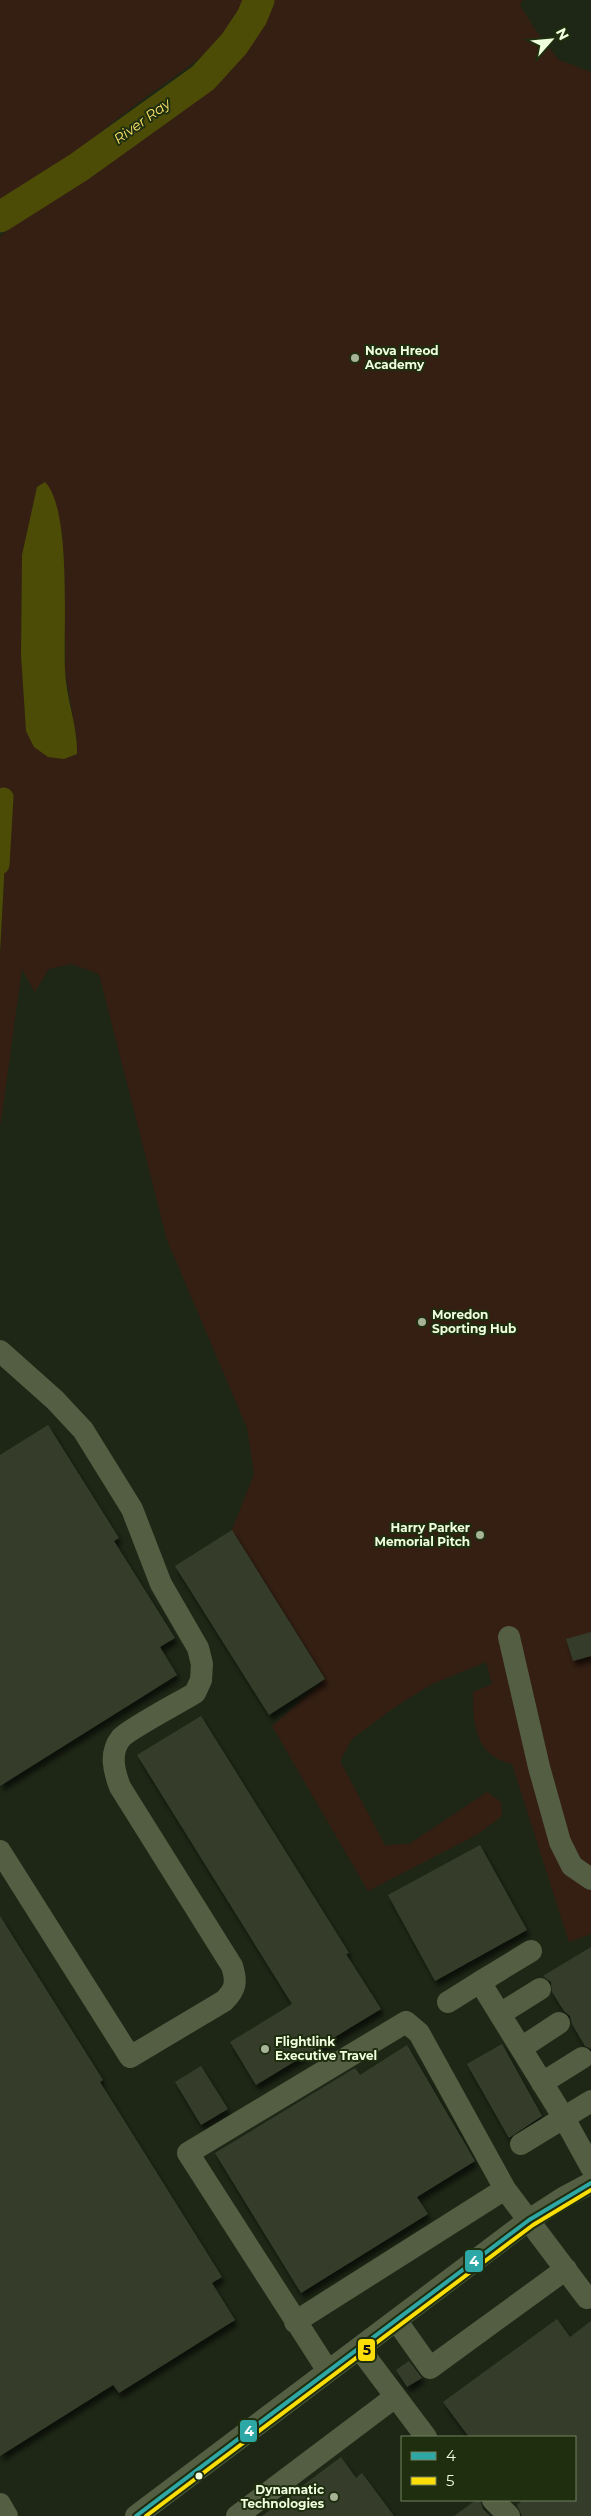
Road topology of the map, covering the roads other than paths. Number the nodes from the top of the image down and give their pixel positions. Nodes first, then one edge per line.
1 (0, 1351) edge
2 (509, 1637) dead end
3 (0, 1851) edge
4 (591, 1879) edge
5 (531, 1951) dead end
6 (480, 1982) junction
7 (540, 1990) dead end
8 (448, 2002) dead end
9 (500, 2014) junction
10 (559, 2023) dead end
11 (521, 2048) junction
12 (582, 2058) dead end
13 (542, 2083) junction
14 (591, 2101) edge
15 (564, 2118) junction
16 (521, 2144) dead end
17 (591, 2168) edge
18 (505, 2189) junction
19 (588, 2191) edge
20 (529, 2220) junction
21 (566, 2269) junction
22 (587, 2298) dead end
23 (396, 2320) junction
24 (295, 2322) junction
25 (359, 2348) junction
26 (328, 2371) junction
27 (395, 2397) junction
28 (425, 2436) edge
29 (494, 2501) edge
30 (0, 2504) edge
31 (7, 2516) edge
32 (136, 2516) edge
33 (237, 2516) edge
34 (508, 2516) edge

1 - 3 street
2 - 4 street
5 - 6 street
6 - 8 street
6 - 9 street
7 - 9 street
9 - 11 street
10 - 11 street
11 - 13 street
12 - 13 street
13 - 15 street
14 - 15 street
15 - 16 street
15 - 17 street
18 - 20 street
18 - 24 street
18 - 24 street
19 - 20 street
20 - 21 street
20 - 23 street
21 - 22 street
21 - 23 street
23 - 25 street
24 - 26 street
25 - 26 street
25 - 27 street
26 - 32 street
27 - 28 street
27 - 33 street
29 - 34 street
30 - 31 street

